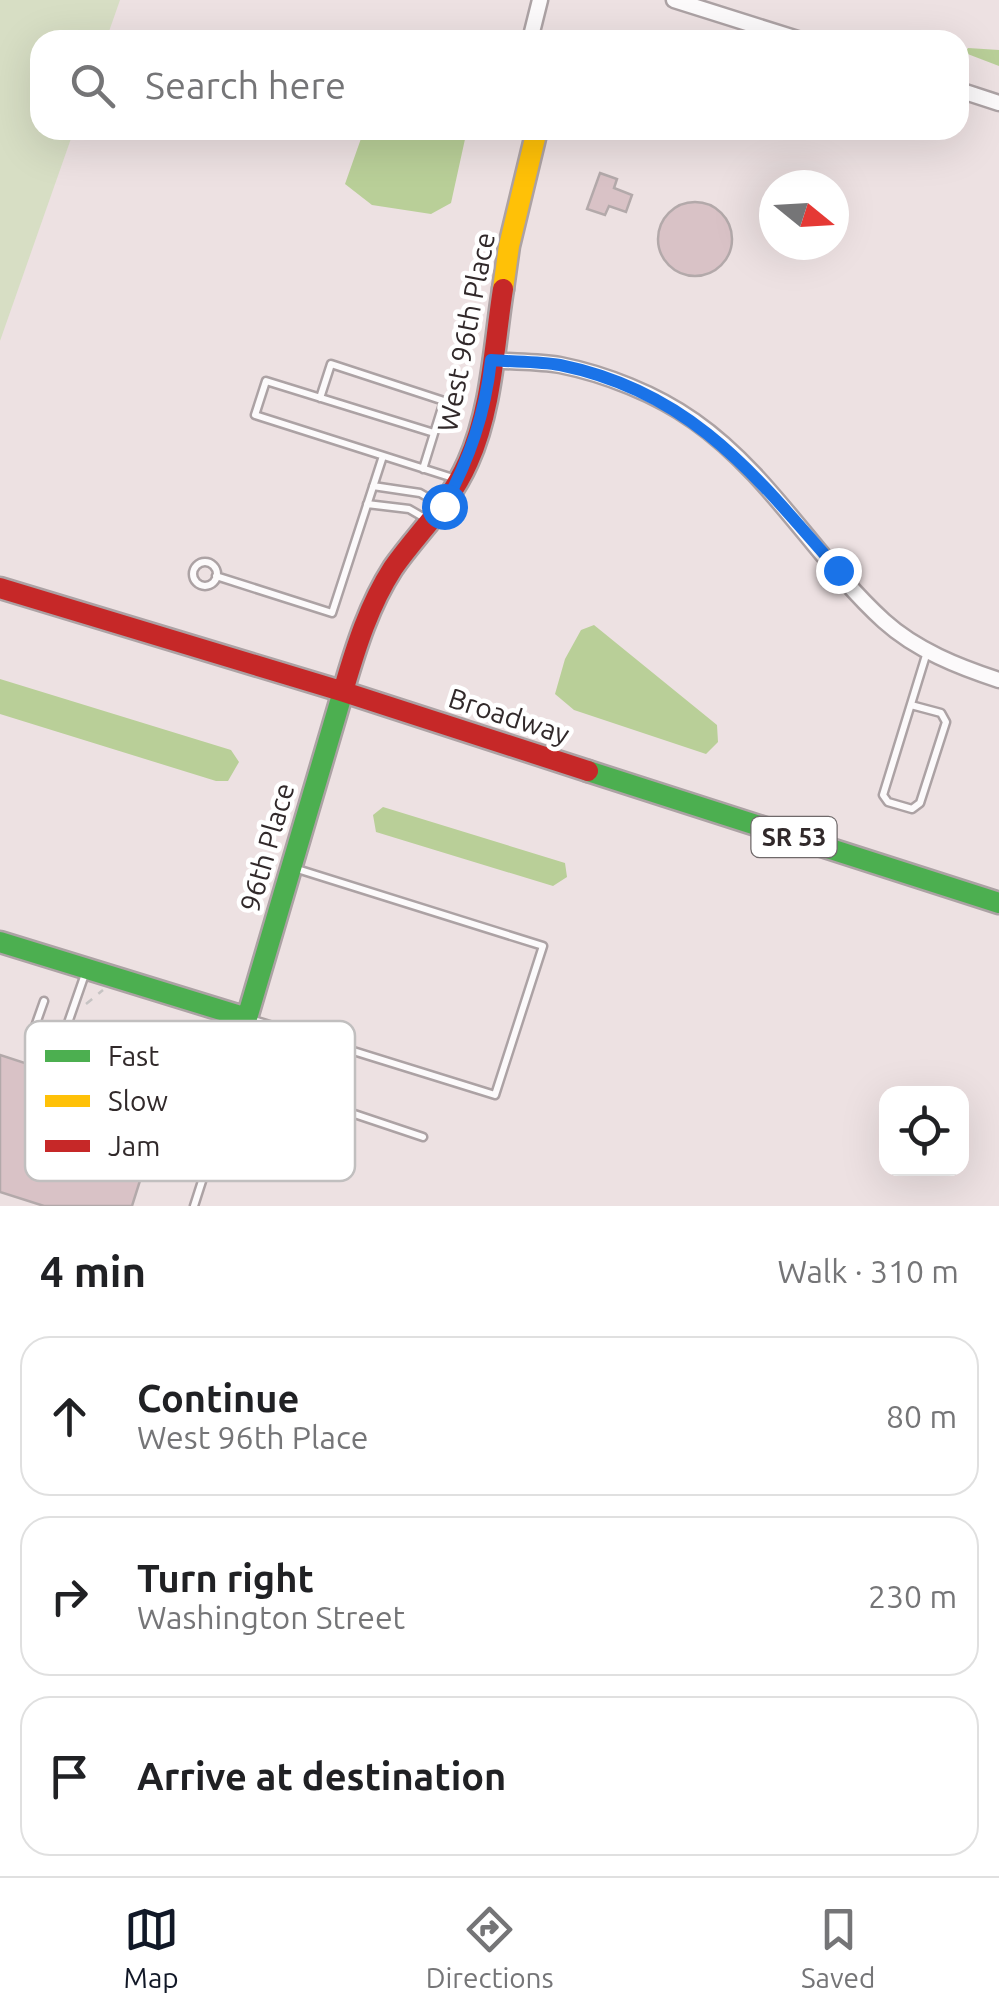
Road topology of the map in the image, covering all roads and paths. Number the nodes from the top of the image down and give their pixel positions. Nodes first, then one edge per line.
1 (540, 0) edge
2 (674, 0) edge
3 (532, 30) edge
4 (768, 30) edge
5 (969, 93) edge
6 (999, 103) edge
7 (535, 140) edge
8 (491, 360) junction
9 (320, 398) junction
10 (434, 433) junction
11 (383, 456) junction
12 (423, 469) junction
13 (458, 480) junction
14 (373, 486) junction
15 (367, 504) junction
16 (438, 514) junction
17 (216, 576) dead end
18 (0, 588) edge
19 (928, 651) junction
20 (999, 680) edge
21 (341, 691) junction
22 (911, 704) junction
23 (290, 867) junction
24 (999, 903) edge
25 (0, 942) edge
26 (86, 969) junction
27 (104, 989) dead end
28 (44, 1001) dead end
29 (85, 1005) dead end
30 (246, 1018) junction
31 (37, 1021) edge
32 (68, 1021) edge
33 (245, 1021) edge
34 (256, 1021) edge
35 (355, 1052) edge
36 (355, 1114) edge
37 (423, 1137) dead end
38 (202, 1181) edge
39 (194, 1206) edge

1 - 3 street
2 - 4 street
5 - 6 street
7 - 8 street, West 96th Place
8 - 13 street, West 96th Place
8 - 19 street
9 - 10 lane
9 - 10 lane
9 - 11 lane
10 - 12 lane
11 - 12 lane
11 - 14 lane
12 - 13 lane
13 - 16 street, West 96th Place
14 - 15 lane
14 - 16 lane
15 - 16 lane
15 - 17 lane
16 - 21 street, West 96th Place
18 - 21 street, Broadway / SR 53
19 - 20 street
19 - 22 lane
21 - 23 street, 96th Place
21 - 24 street, Broadway / SR 53
22 - 22 lane
23 - 30 street, 96th Place
23 - 35 lane
25 - 26 street
26 - 30 street
26 - 32 lane
27 - 29 path
28 - 31 lane
30 - 33 lane
30 - 34 lane
36 - 37 lane
38 - 39 lane

